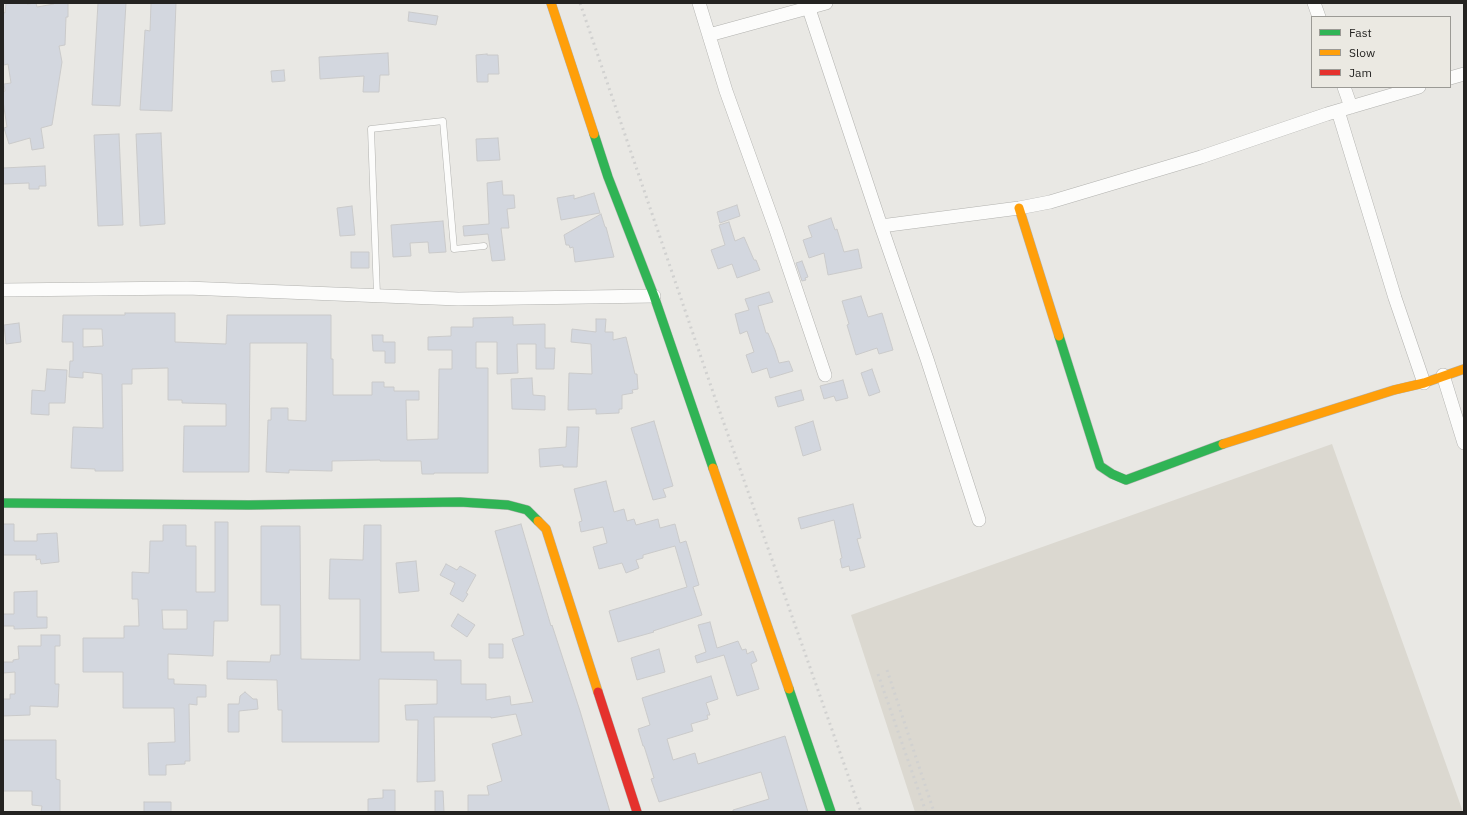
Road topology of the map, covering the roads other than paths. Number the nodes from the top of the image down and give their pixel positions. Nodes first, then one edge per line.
1 (551, 3) edge
2 (699, 3) edge
3 (826, 3) edge
4 (1314, 3) edge
5 (808, 5) edge
6 (1319, 16) edge
7 (709, 34) junction
8 (1464, 74) edge
9 (1451, 78) edge
10 (1344, 88) edge
11 (1417, 88) edge
12 (1351, 107) junction
13 (1338, 111) junction
14 (1019, 208) junction
15 (881, 226) junction
16 (484, 246) dead end
17 (3, 290) edge
18 (377, 296) junction
19 (654, 296) junction
20 (1464, 369) edge
21 (825, 375) dead end
22 (1443, 375) junction
23 (1424, 383) junction
24 (1464, 443) edge
25 (3, 503) edge
26 (979, 520) dead end
27 (637, 812) edge
28 (831, 812) edge

1 - 19 street
2 - 7 street
3 - 5 street
4 - 6 street
5 - 7 street
5 - 15 street
7 - 21 street
8 - 9 street
10 - 12 street
11 - 12 street
12 - 13 street
13 - 14 street
13 - 23 street
14 - 15 street
14 - 23 street
15 - 26 street
16 - 18 lane
17 - 18 street
18 - 19 street
19 - 28 street
20 - 22 street
22 - 23 street
22 - 24 street
25 - 27 street

